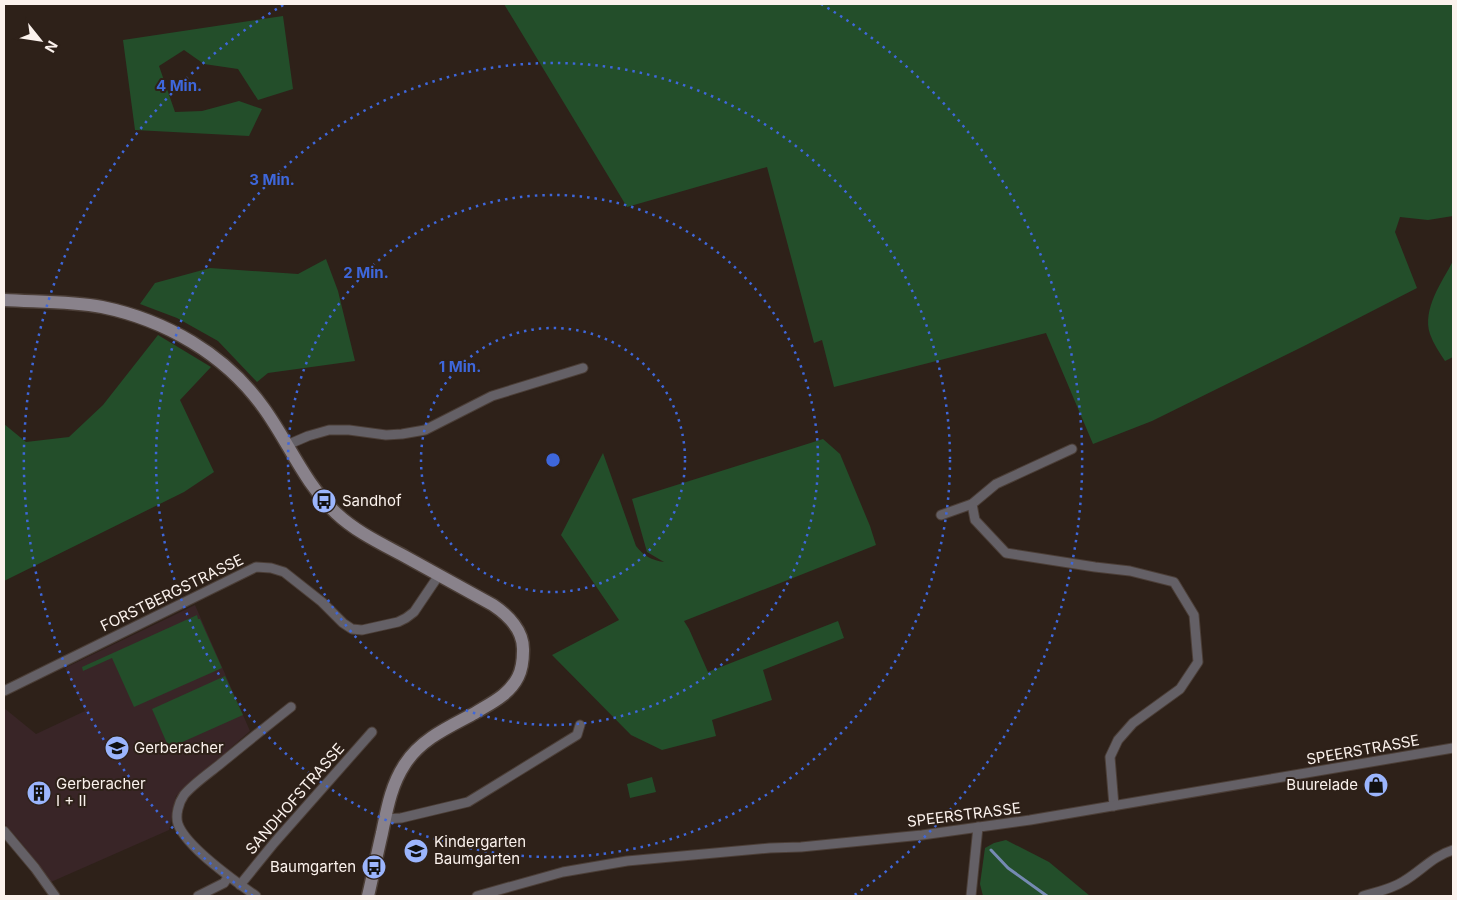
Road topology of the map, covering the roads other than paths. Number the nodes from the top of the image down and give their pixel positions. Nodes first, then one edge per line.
1 (4, 300) edge
2 (583, 368) dead end
3 (287, 444) junction
4 (1072, 449) dead end
5 (972, 504) junction
6 (940, 515) dead end
7 (439, 575) junction
8 (4, 691) edge
9 (291, 707) dead end
10 (580, 724) dead end
11 (372, 732) dead end
12 (1453, 748) edge
13 (1114, 806) junction
14 (385, 819) junction
15 (978, 827) junction
16 (4, 831) edge
17 (1453, 850) edge
18 (228, 877) junction
19 (240, 885) junction
20 (55, 896) edge
21 (198, 896) edge
22 (256, 896) edge
23 (368, 896) edge
24 (477, 896) edge
25 (971, 896) edge
26 (1363, 896) edge

1 - 3 street
2 - 3 street
3 - 7 street
4 - 5 street
5 - 6 street
5 - 13 street
7 - 8 street, FORSTBERGSTRASSE
7 - 14 street
9 - 18 street
10 - 14 street
11 - 19 street, SANDHOFSTRASSE
12 - 13 street, SPEERSTRASSE
13 - 15 street, SPEERSTRASSE
14 - 23 street
15 - 24 street, SPEERSTRASSE
15 - 25 street
16 - 20 street
17 - 26 street
18 - 19 street
18 - 21 street
19 - 22 street

